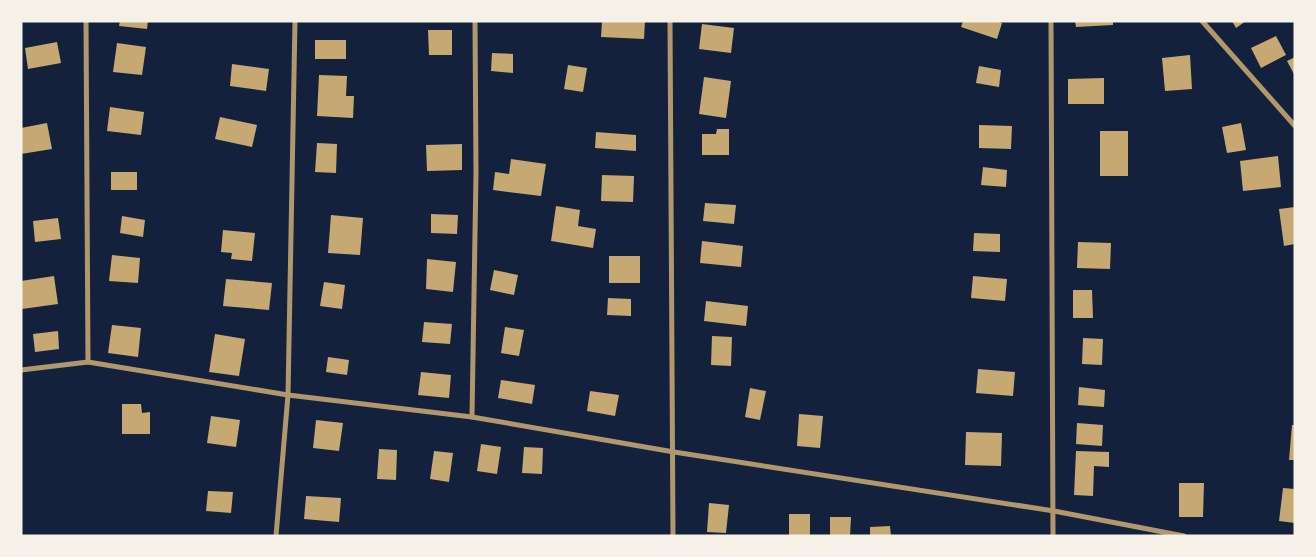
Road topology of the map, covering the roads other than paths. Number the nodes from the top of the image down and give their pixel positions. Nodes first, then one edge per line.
1 (86, 21) edge
2 (294, 21) edge
3 (475, 21) edge
4 (670, 21) edge
5 (1051, 21) edge
6 (1202, 21) edge
7 (1295, 126) edge
8 (88, 362) junction
9 (21, 370) edge
10 (288, 395) junction
11 (472, 417) junction
12 (674, 452) junction
13 (1054, 511) junction
14 (276, 536) edge
15 (673, 536) edge
16 (1053, 536) edge
17 (1184, 536) edge

1 - 8 street
2 - 10 street
3 - 11 street
4 - 12 street
5 - 13 street
6 - 7 street
8 - 9 street
8 - 10 street
10 - 11 street
10 - 14 street
11 - 12 street
12 - 13 street
12 - 15 street
13 - 16 street
13 - 17 street

